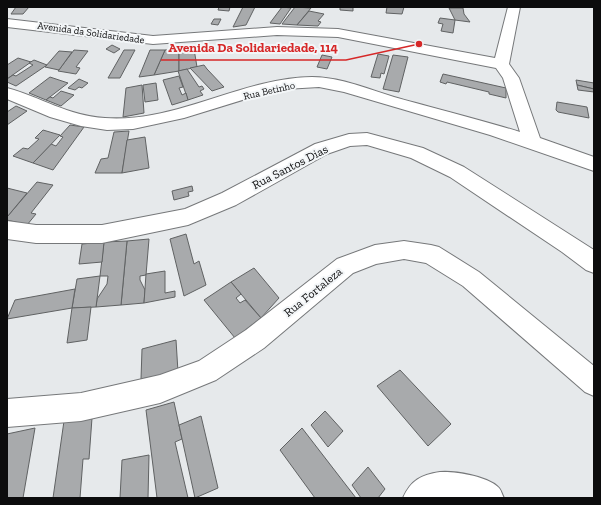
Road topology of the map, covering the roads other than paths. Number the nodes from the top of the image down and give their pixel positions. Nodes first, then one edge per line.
1 (514, 7) edge
2 (7, 22) edge
3 (501, 64) junction
4 (7, 93) edge
5 (532, 142) junction
6 (594, 164) edge
7 (7, 230) edge
8 (594, 263) edge
9 (594, 383) edge
10 (7, 413) edge
11 (418, 498) edge
12 (488, 498) edge

1 - 3 street
2 - 3 street, Avenida da Solidariedade
3 - 5 street
4 - 5 street, Rua Betinho
5 - 6 street
7 - 8 street, Rua Santos Dias
9 - 10 street, Rua Fortaleza
11 - 12 street

